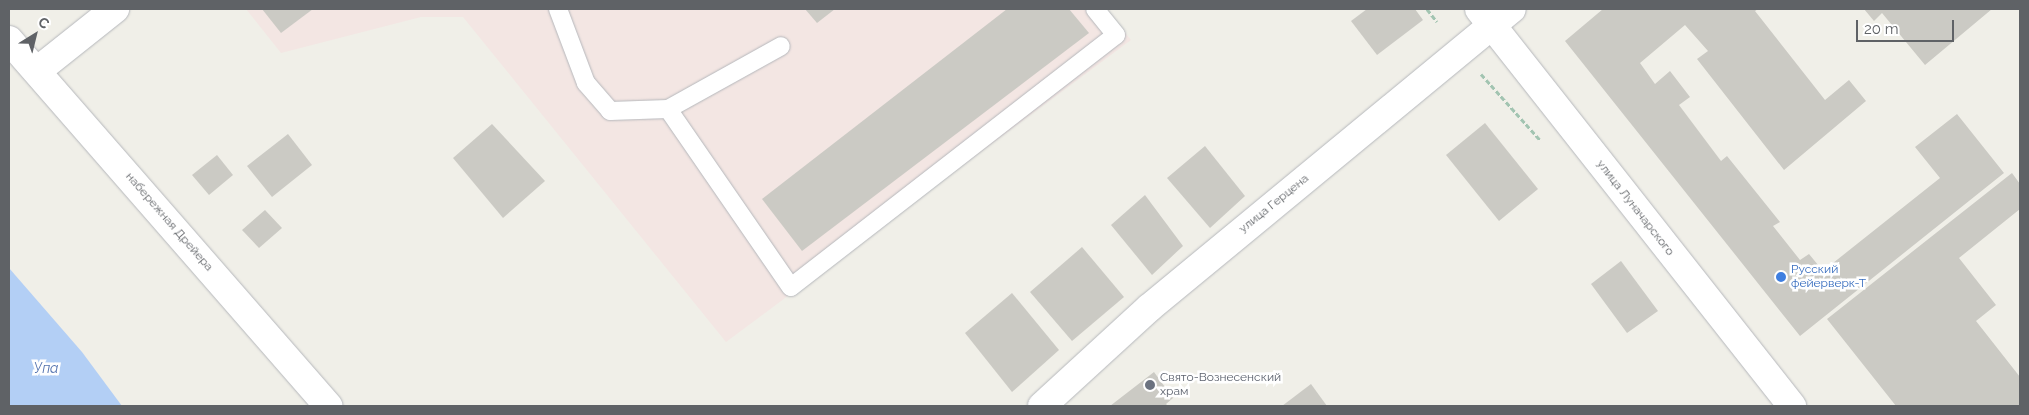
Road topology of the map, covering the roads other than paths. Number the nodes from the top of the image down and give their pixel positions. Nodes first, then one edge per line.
1 (115, 9) edge
2 (558, 9) edge
3 (1095, 9) edge
4 (1494, 14) edge
5 (9, 40) edge
6 (781, 46) dead end
7 (37, 72) junction
8 (668, 109) junction
9 (328, 406) edge
10 (1042, 406) edge
11 (1792, 406) edge

1 - 7 main road
2 - 8 lane
3 - 8 lane
4 - 10 main road, улица Герцена
4 - 11 main road, улица Луначарского
5 - 7 main road, набережная Дрейера
6 - 8 lane
7 - 9 main road, набережная Дрейера

